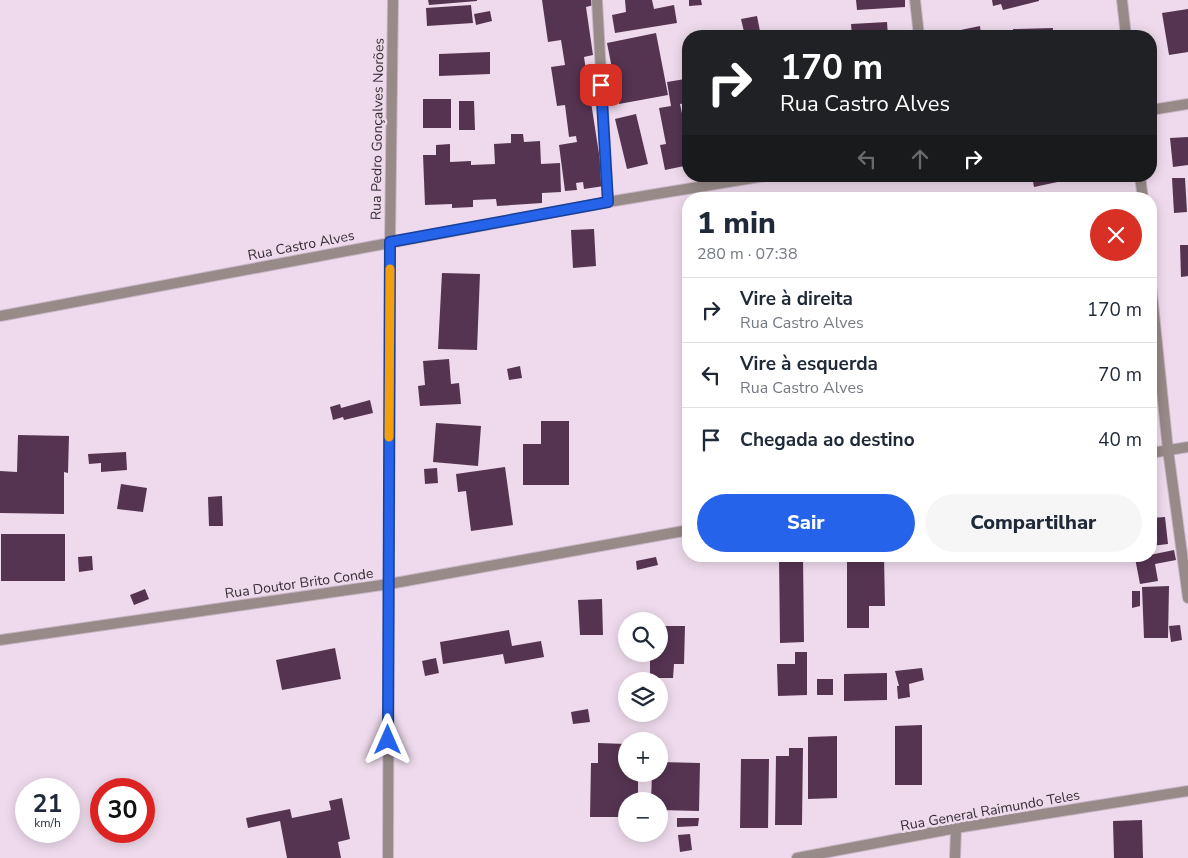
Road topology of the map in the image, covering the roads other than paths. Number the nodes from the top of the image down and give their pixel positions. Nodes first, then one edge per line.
1 (393, 0) edge
2 (597, 0) edge
3 (915, 0) edge
4 (1122, 0) edge
5 (918, 30) edge
6 (1125, 30) edge
7 (1188, 104) edge
8 (1157, 109) edge
9 (729, 182) edge
10 (608, 202) junction
11 (390, 242) junction
12 (0, 316) edge
13 (1157, 343) edge
14 (1188, 447) edge
15 (1168, 450) junction
16 (1157, 452) edge
17 (682, 531) edge
18 (388, 584) junction
19 (1188, 598) edge
20 (0, 640) edge
21 (1188, 791) edge
22 (956, 828) junction
23 (388, 858) edge
24 (797, 858) edge
25 (955, 858) edge

1 - 11 street, Rua Pedro Gonçalves Norões
2 - 10 street
3 - 5 street
4 - 6 street
7 - 8 street
9 - 10 street, Rua Castro Alves
10 - 11 street, Rua Castro Alves
11 - 12 street, Rua Castro Alves
11 - 18 street, Rua Pedro Gonçalves Norões
13 - 15 street
14 - 15 street
15 - 16 street
15 - 19 street
17 - 18 street, Rua Doutor Brito Conde
18 - 20 street, Rua Doutor Brito Conde
18 - 23 street, Rua Pedro Gonçalves Norões
21 - 22 street, Rua General Raimundo Teles
22 - 24 street, Rua General Raimundo Teles
22 - 25 street

